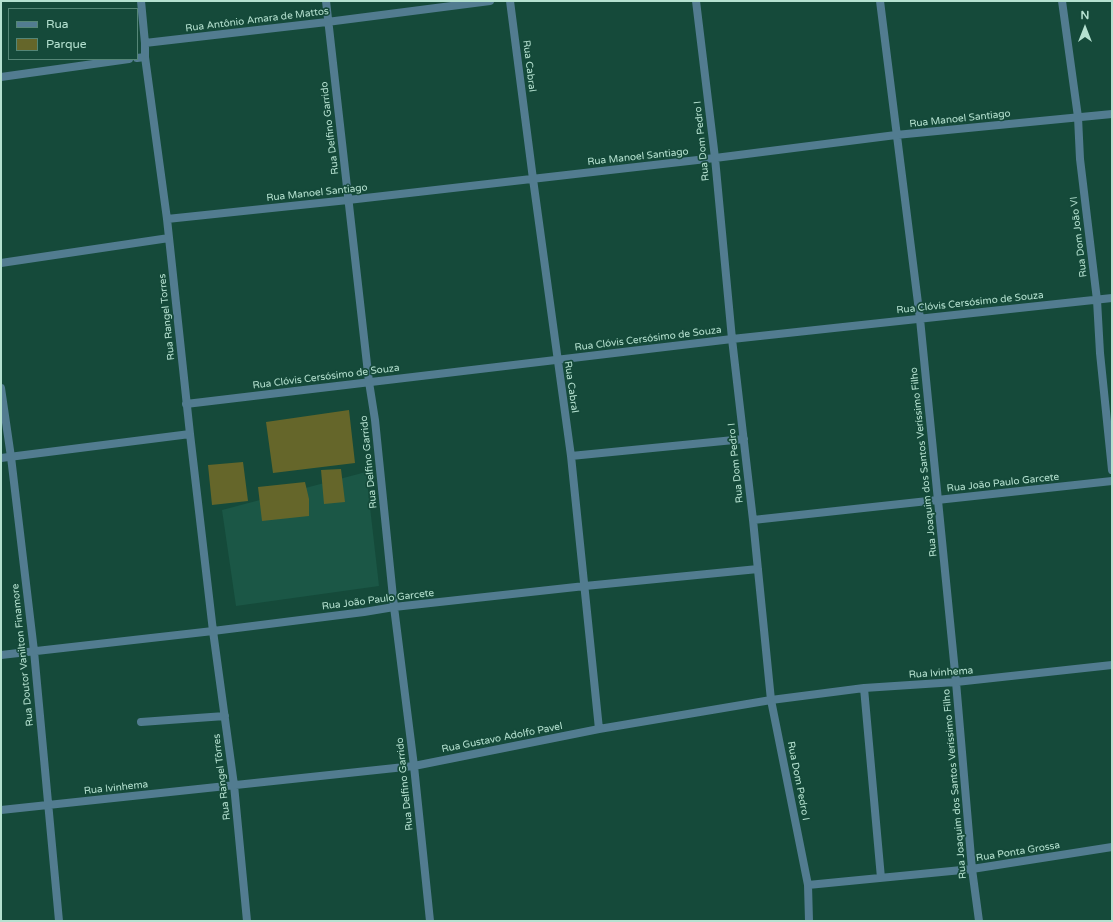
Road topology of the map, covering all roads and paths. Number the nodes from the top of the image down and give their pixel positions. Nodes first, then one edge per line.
1 (141, 1) edge
2 (326, 1) edge
3 (490, 1) edge
4 (510, 1) edge
5 (696, 1) edge
6 (880, 1) edge
7 (1062, 1) edge
8 (327, 22) junction
9 (145, 43) junction
10 (141, 57) edge
11 (122, 60) edge
12 (1, 77) edge
13 (1112, 114) edge
14 (1078, 117) junction
15 (896, 135) junction
16 (714, 158) junction
17 (533, 179) junction
18 (348, 200) junction
19 (167, 219) junction
20 (169, 238) junction
21 (1, 263) edge
22 (1112, 298) edge
23 (1097, 300) junction
24 (920, 319) junction
25 (732, 339) junction
26 (557, 360) junction
27 (369, 382) junction
28 (1, 388) edge
29 (186, 404) junction
30 (190, 434) junction
31 (744, 439) junction
32 (571, 456) junction
33 (11, 457) junction
34 (1, 458) edge
35 (1112, 470) edge
36 (1112, 481) edge
37 (938, 500) junction
38 (753, 520) junction
39 (758, 569) junction
40 (585, 586) junction
41 (394, 607) junction
42 (213, 631) junction
43 (34, 652) junction
44 (1, 655) edge
45 (1112, 666) edge
46 (956, 682) junction
47 (864, 688) junction
48 (772, 700) junction
49 (225, 716) junction
50 (141, 722) dead end
51 (599, 729) junction
52 (414, 766) junction
53 (234, 785) junction
54 (48, 806) junction
55 (1, 810) edge
56 (1112, 847) edge
57 (972, 869) junction
58 (881, 878) junction
59 (808, 885) junction
60 (59, 921) edge
61 (247, 921) edge
62 (430, 921) edge
63 (809, 921) edge
64 (979, 921) edge

1 - 9 street, Rua Rangel Torres
2 - 8 street, Rua Delfino Garrido
3 - 8 street, Rua Antônio Amara de Mattos
4 - 17 street, Rua Cabral
5 - 16 street, Rua Dom Pedro I
6 - 15 street, Rua Joaquim dos Santos Veríssimo Filho
7 - 14 street, Rua Dom João VI
8 - 9 street, Rua Antônio Amara de Mattos
8 - 18 street, Rua Delfino Garrido
9 - 10 street, Rua Rangel Torres
10 - 19 street, Rua Rangel Torres
11 - 12 street
13 - 14 street, Rua Manoel Santiago
14 - 15 street, Rua Manoel Santiago
14 - 23 street, Rua Dom João VI
15 - 16 street, Rua Manoel Santiago
15 - 24 street, Rua Joaquim dos Santos Veríssimo Filho
16 - 17 street, Rua Manoel Santiago
16 - 25 street, Rua Dom Pedro I
17 - 18 street, Rua Manoel Santiago
17 - 26 street, Rua Cabral
18 - 19 street, Rua Manoel Santiago
18 - 27 street, Rua Delfino Garrido
19 - 20 street, Rua Rangel Torres
20 - 21 street
20 - 29 street, Rua Rangel Torres
22 - 23 street, Rua Clóvis Cersósimo de Souza
23 - 24 street, Rua Clóvis Cersósimo de Souza
23 - 35 street, Rua Dom João VI
24 - 25 street, Rua Clóvis Cersósimo de Souza
24 - 37 street, Rua Joaquim dos Santos Veríssimo Filho
25 - 26 street, Rua Clóvis Cersósimo de Souza
25 - 31 street, Rua Dom Pedro I
26 - 27 street, Rua Clóvis Cersósimo de Souza
26 - 32 street, Rua Cabral
27 - 29 street, Rua Clóvis Cersósimo de Souza
27 - 41 street, Rua Delfino Garrido
28 - 33 street, Rua Doutor Vanilton Finamore
29 - 30 street, Rua Rangel Torres
30 - 33 street
30 - 42 street, Rua Rangel Torres
31 - 32 street
31 - 38 street, Rua Dom Pedro I
32 - 40 street, Rua Cabral
33 - 34 street
33 - 43 street, Rua Doutor Vanilton Finamore
36 - 37 street, Rua João Paulo Garcete
37 - 38 street, Rua João Paulo Garcete
37 - 46 street, Rua Joaquim dos Santos Veríssimo Filho
38 - 39 street, Rua Dom Pedro I
39 - 40 street, Rua João Paulo Garcete
39 - 48 street, Rua Dom Pedro I
40 - 41 street, Rua João Paulo Garcete
40 - 51 street, Rua Cabral
41 - 42 street, Rua João Paulo Garcete
41 - 52 street, Rua Delfino Garrido
42 - 43 street, Rua João Paulo Garcete
42 - 49 street, Rua Rangel Tôrres
43 - 44 street, Rua João Paulo Garcete
43 - 54 street, Rua Doutor Vanilton Finamore
45 - 46 street, Rua Ivinhema
46 - 47 street, Rua Ivinhema
46 - 57 street, Rua Joaquim dos Santos Veríssimo Filho
47 - 48 street, Rua Ivinhema
47 - 58 street
48 - 51 street, Rua Gustavo Adolfo Pavel
48 - 59 street, Rua Dom Pedro I
49 - 50 street
49 - 53 street, Rua Rangel Tôrres
51 - 52 street, Rua Gustavo Adolfo Pavel
52 - 53 street, Rua Gustavo Adolfo Pavel
52 - 62 street, Rua Delfino Garrido
53 - 54 street, Rua Ivinhema
53 - 61 street, Rua Rangel Tôrres
54 - 55 street, Rua Ivinhema
54 - 60 street, Rua Doutor Vanilton Finamore
56 - 57 street, Rua Ponta Grossa
57 - 58 street, Rua Ponta Grossa
57 - 64 street, Rua Joaquim dos Santos Veríssimo Filho
58 - 59 street, Rua Ponta Grossa
59 - 63 street, Rua Dom Pedro I

